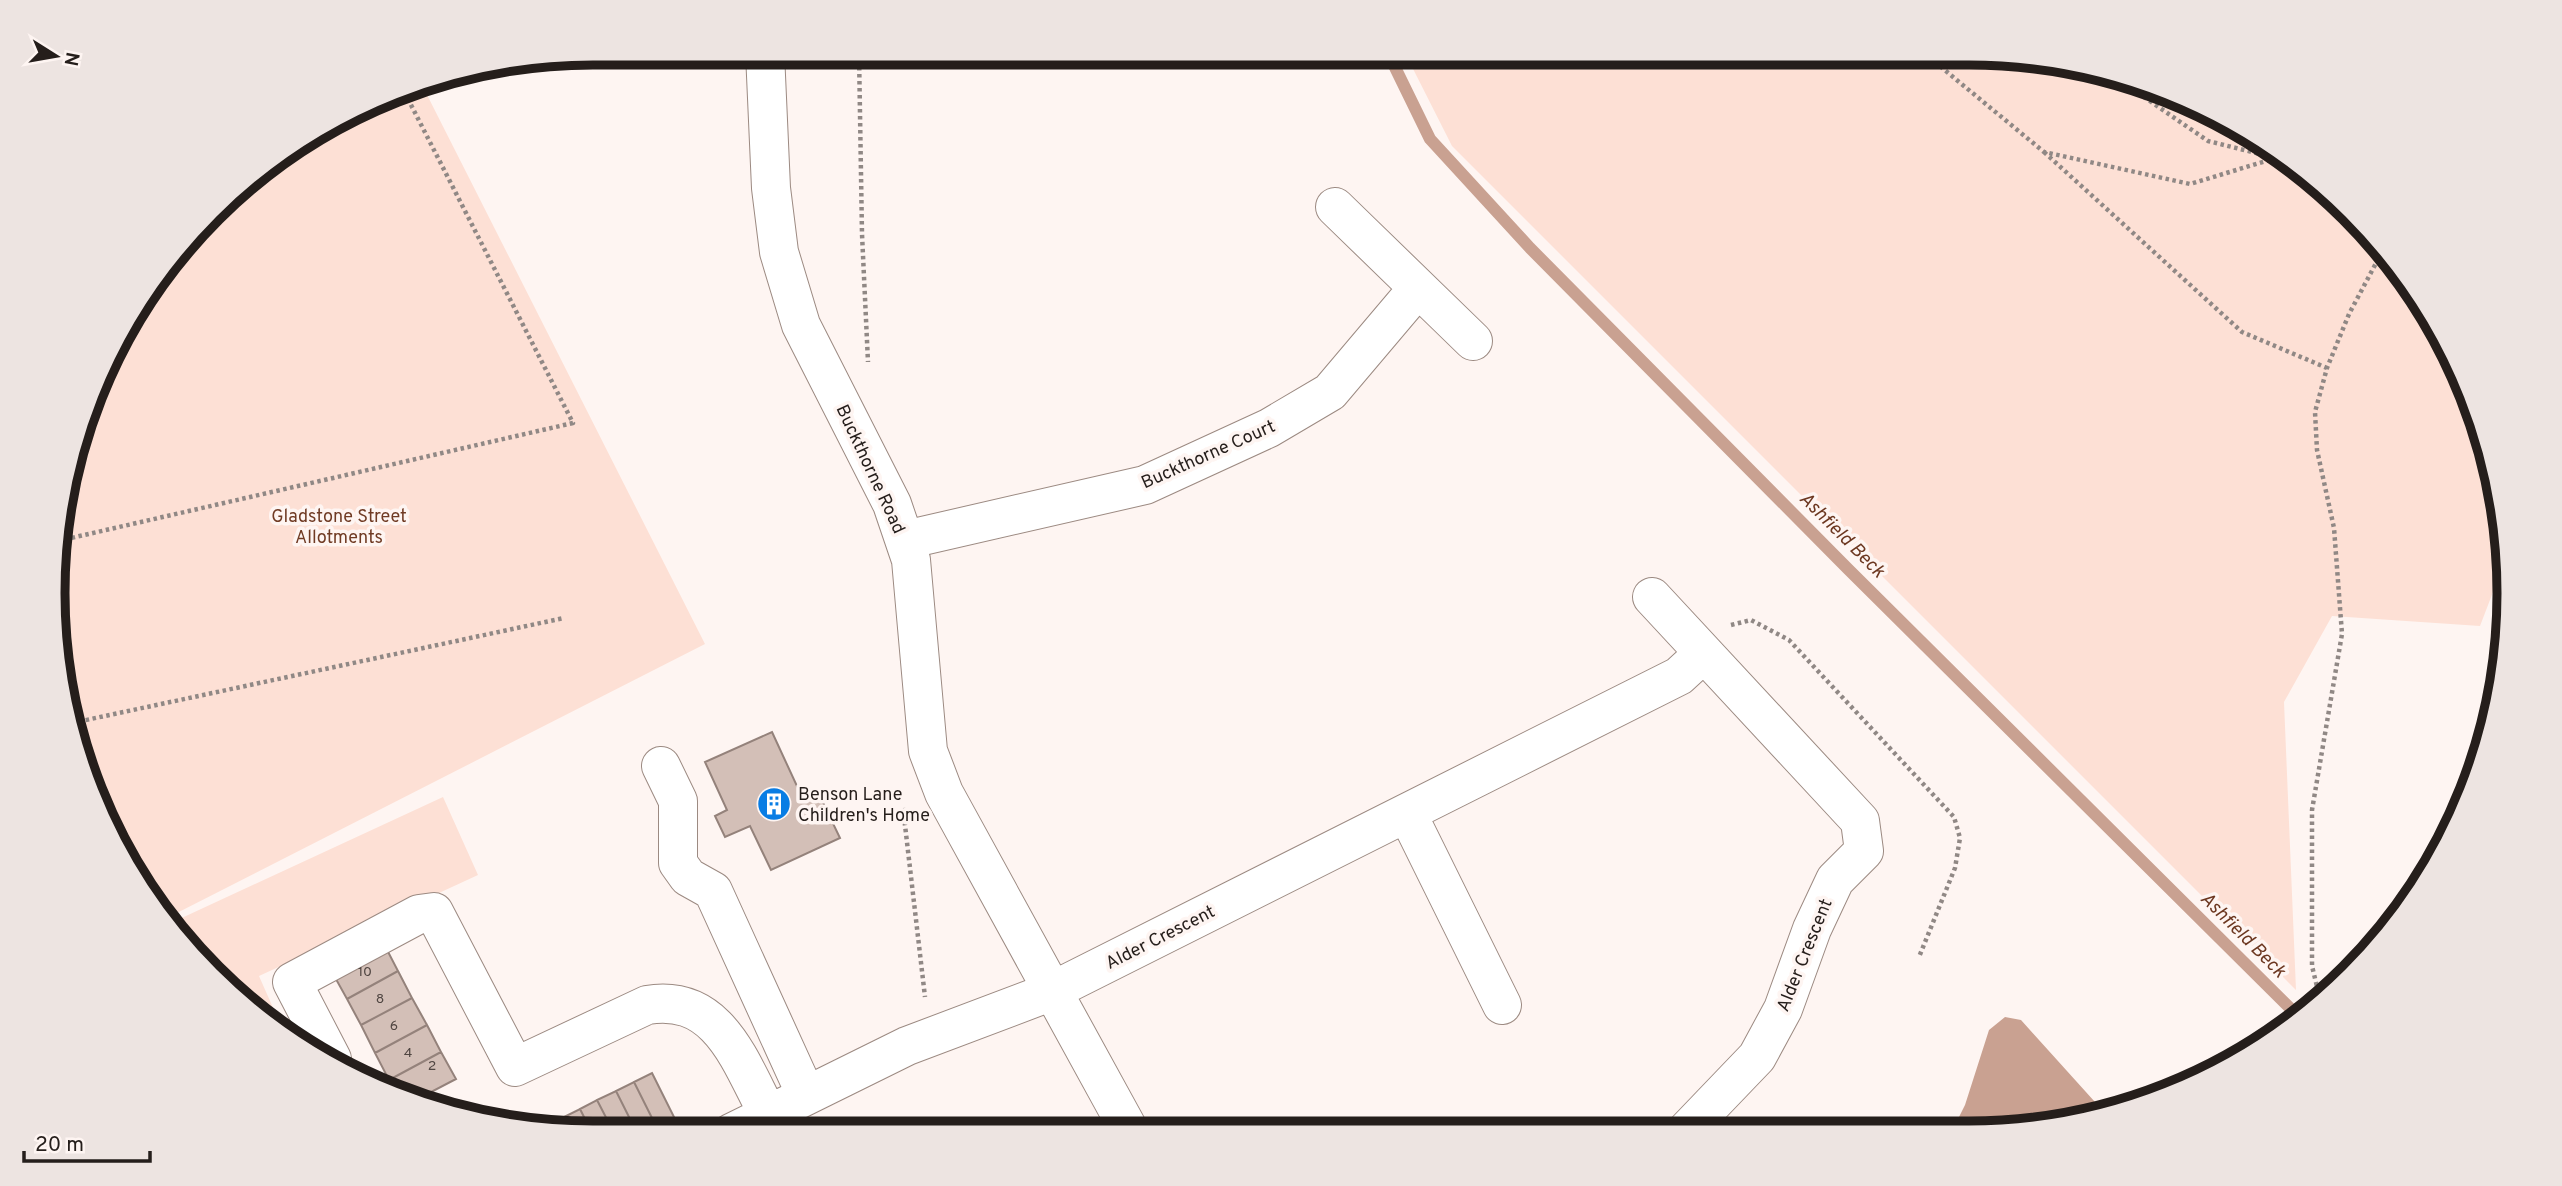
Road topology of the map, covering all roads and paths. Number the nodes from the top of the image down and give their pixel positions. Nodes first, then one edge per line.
1 (766, 65) edge
2 (859, 65) edge
3 (1940, 65) edge
4 (2137, 93) edge
5 (406, 100) edge
6 (2044, 152) junction
7 (2263, 155) edge
8 (2270, 160) edge
9 (1335, 207) dead end
10 (2378, 260) edge
11 (1418, 288) junction
12 (1473, 341) dead end
13 (868, 365) dead end
14 (2327, 368) junction
15 (68, 539) edge
16 (905, 540) junction
17 (1652, 597) dead end
18 (564, 618) dead end
19 (1704, 653) junction
20 (81, 721) edge
21 (661, 766) dead end
22 (902, 794) dead end
23 (1407, 813) junction
24 (1919, 957) dead end
25 (2318, 989) edge
26 (1050, 992) junction
27 (1502, 1005) dead end
28 (923, 1040) junction
29 (327, 1048) edge
30 (806, 1095) junction
31 (768, 1114) junction
32 (754, 1121) edge
33 (1123, 1121) edge
34 (1696, 1121) edge

1 - 16 street, Buckthorne Road
2 - 13 path
3 - 6 path
4 - 7 path
5 - 15 path
6 - 8 path
6 - 14 path
9 - 11 street
10 - 14 path
11 - 12 street
11 - 16 street, Buckthorne Court
14 - 25 path
16 - 26 street, Buckthorne Road
17 - 19 street, Alder Crescent
18 - 20 path
19 - 23 street, Alder Crescent
19 - 24 path
19 - 34 street, Alder Crescent
21 - 30 street
22 - 28 path
23 - 26 street, Alder Crescent
23 - 27 street
26 - 28 street, Alder Crescent
26 - 33 street, Buckthorne Road
28 - 30 street, Alder Crescent
29 - 31 street
30 - 31 street, Alder Crescent
31 - 32 street, Alder Crescent

